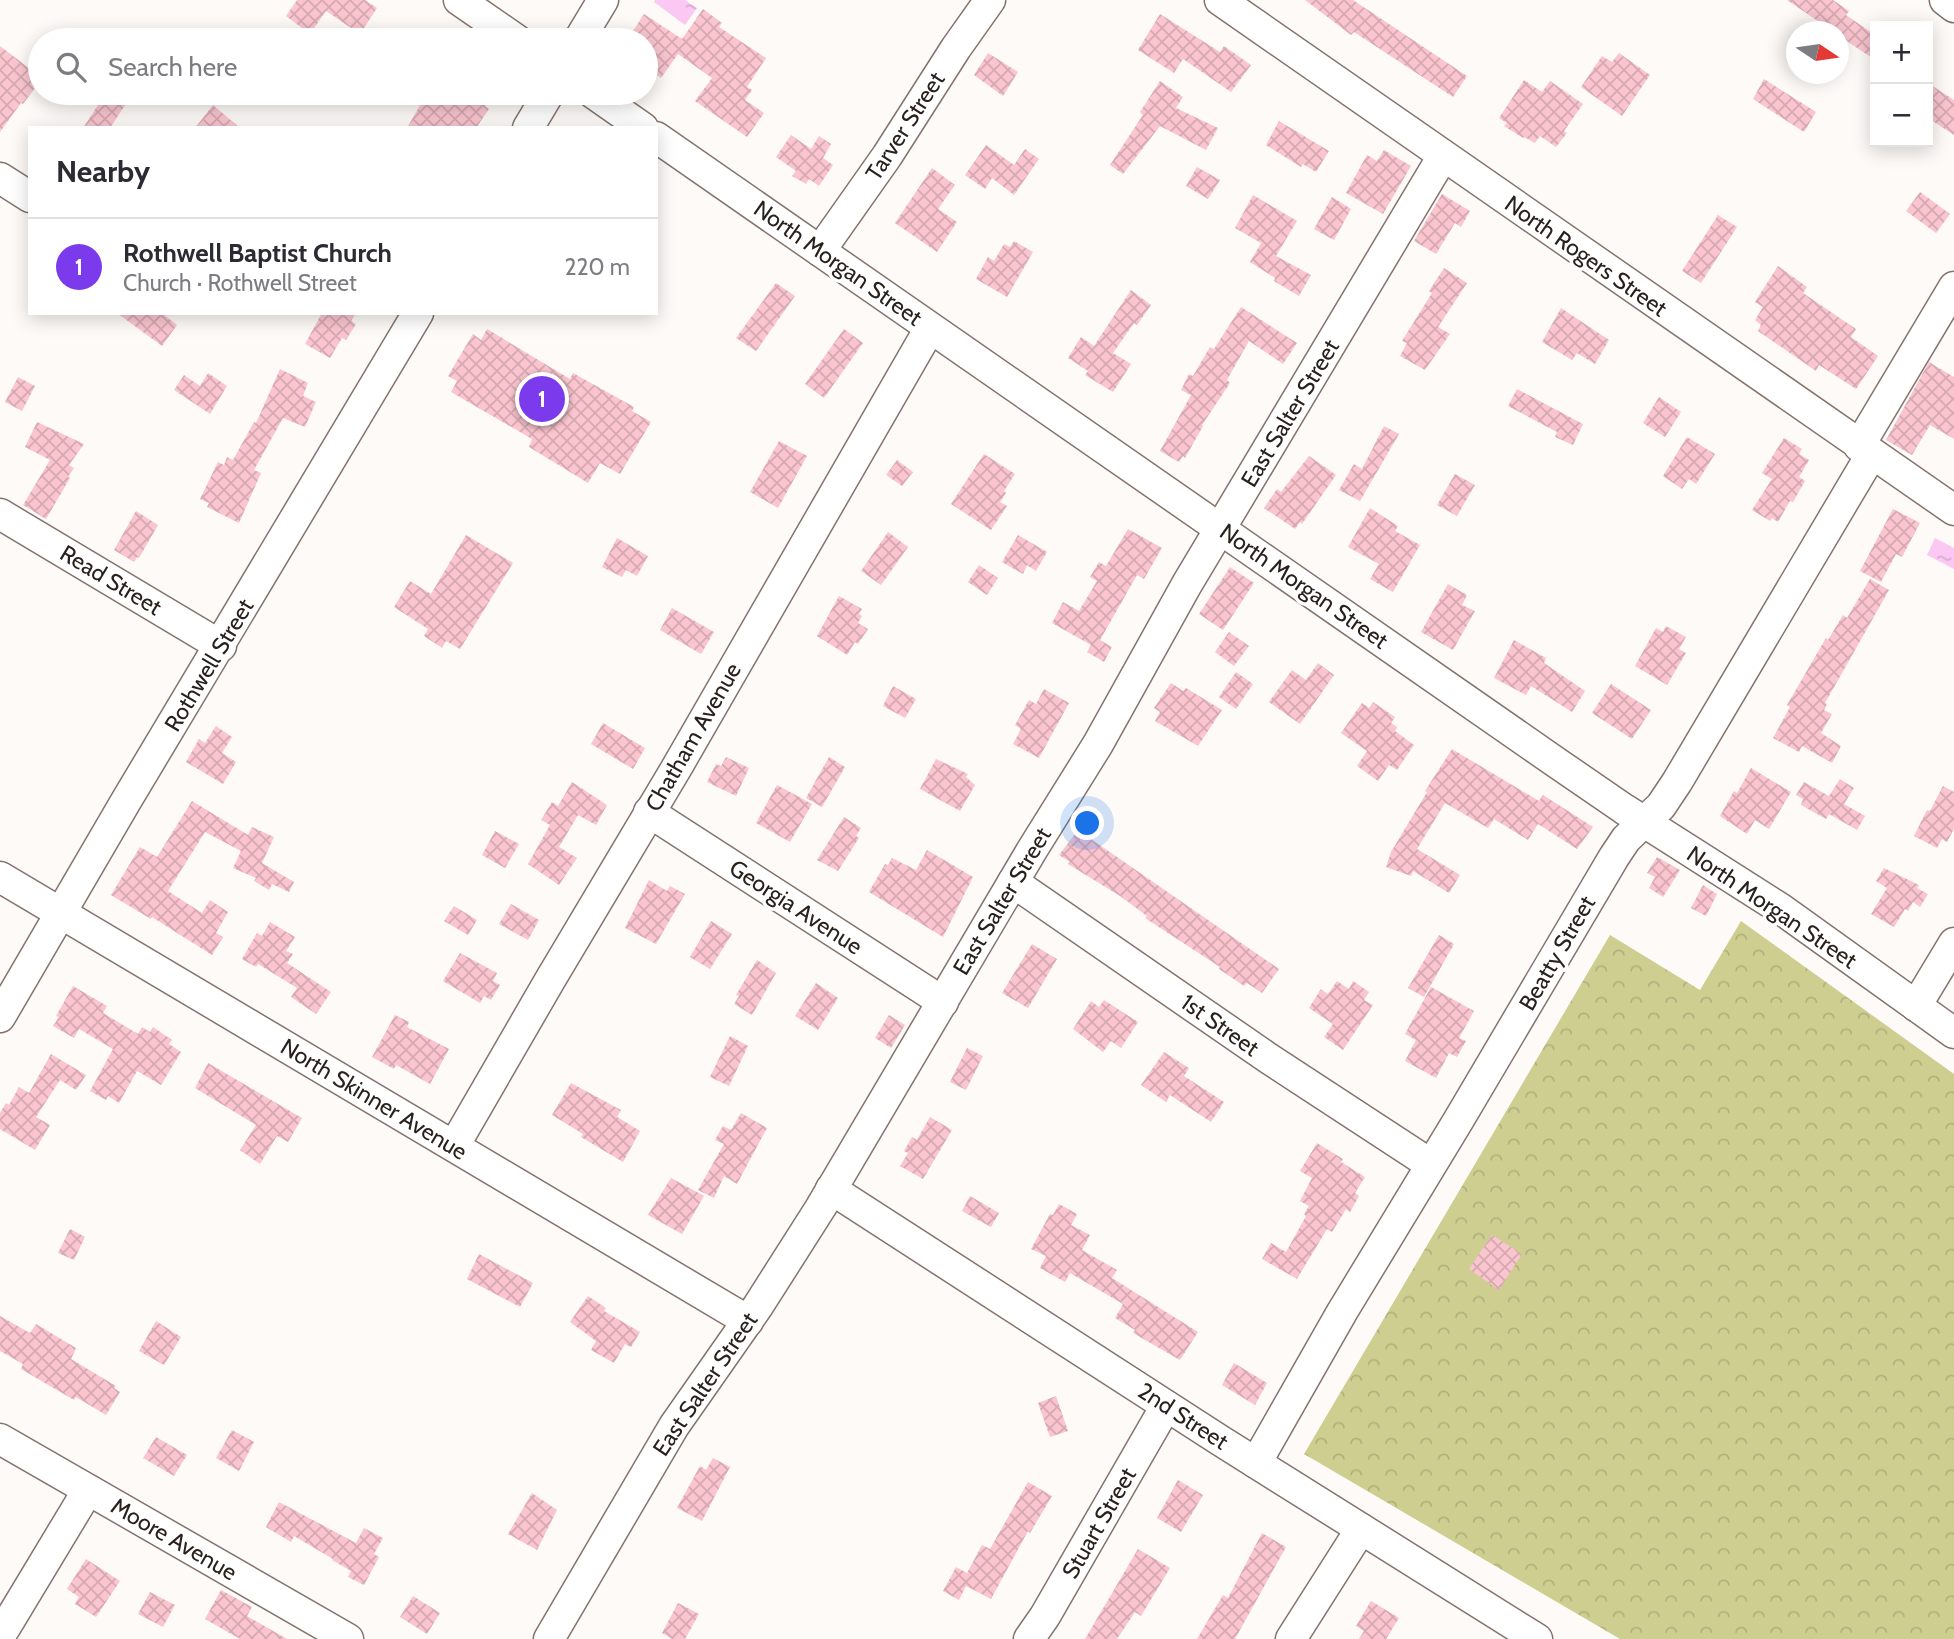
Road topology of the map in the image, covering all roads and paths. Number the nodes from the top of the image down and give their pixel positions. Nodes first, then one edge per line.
1 (459, 0) edge
2 (603, 0) edge
3 (990, 0) edge
4 (1220, 0) edge
5 (1945, 0) edge
6 (1954, 7) edge
7 (500, 28) edge
8 (586, 28) edge
9 (542, 105) edge
10 (610, 105) edge
11 (529, 126) edge
12 (640, 126) edge
13 (658, 138) edge
14 (1443, 156) junction
15 (0, 178) edge
16 (28, 196) edge
17 (820, 251) junction
18 (1954, 287) edge
19 (417, 315) edge
20 (930, 328) junction
21 (1865, 450) junction
22 (1954, 510) edge
23 (0, 514) edge
24 (1221, 528) junction
25 (221, 646) junction
26 (649, 812) junction
27 (1645, 822) junction
28 (0, 877) edge
29 (1013, 882) junction
30 (62, 914) junction
31 (1954, 943) edge
32 (943, 1002) junction
33 (1916, 1006) junction
34 (0, 1017) edge
35 (1954, 1033) edge
36 (454, 1146) junction
37 (1430, 1164) junction
38 (831, 1189) junction
39 (748, 1321) junction
40 (1166, 1406) junction
41 (0, 1439) edge
42 (1256, 1463) junction
43 (88, 1490) junction
44 (1361, 1529) junction
45 (0, 1636) edge
46 (348, 1639) edge
47 (549, 1639) edge
48 (1030, 1639) edge
49 (1291, 1639) edge
50 (1537, 1639) edge

1 - 7 street
2 - 8 street
3 - 17 street, Tarver Street
4 - 14 street, North Rogers Street
5 - 6 street
9 - 11 street
10 - 12 street
13 - 17 street, North Morgan Street
14 - 21 street, North Rogers Street
14 - 24 street, East Salter Street
15 - 16 street
17 - 20 street, North Morgan Street
18 - 21 street, Beatty Street
19 - 25 street, Rothwell Street
20 - 24 street, North Morgan Street
20 - 26 street, Chatham Avenue
21 - 22 street, North Rogers Street
21 - 27 street, Beatty Street
23 - 25 street, Read Street
24 - 27 street, North Morgan Street
24 - 29 street, East Salter Street
25 - 30 street, Rothwell Street
26 - 32 street, Georgia Avenue
26 - 36 street, Chatham Avenue
27 - 33 street, North Morgan Street
27 - 37 street, Beatty Street
28 - 30 street, North Skinner Avenue
29 - 32 street, East Salter Street
29 - 37 street, 1st Street
30 - 34 street, Rothwell Street
30 - 36 street, North Skinner Avenue
31 - 33 street
32 - 38 street, East Salter Street
33 - 35 street, North Morgan Street
36 - 39 street, North Skinner Avenue
37 - 42 street, Beatty Street
38 - 39 street, East Salter Street
38 - 40 street, 2nd Street
39 - 47 street, East Salter Street
40 - 42 street, 2nd Street
40 - 48 street, Stuart Street
41 - 43 street, Moore Avenue
42 - 44 street, 2nd Street
43 - 45 street
43 - 46 street, Moore Avenue
44 - 49 street
44 - 50 street, 2nd Street

